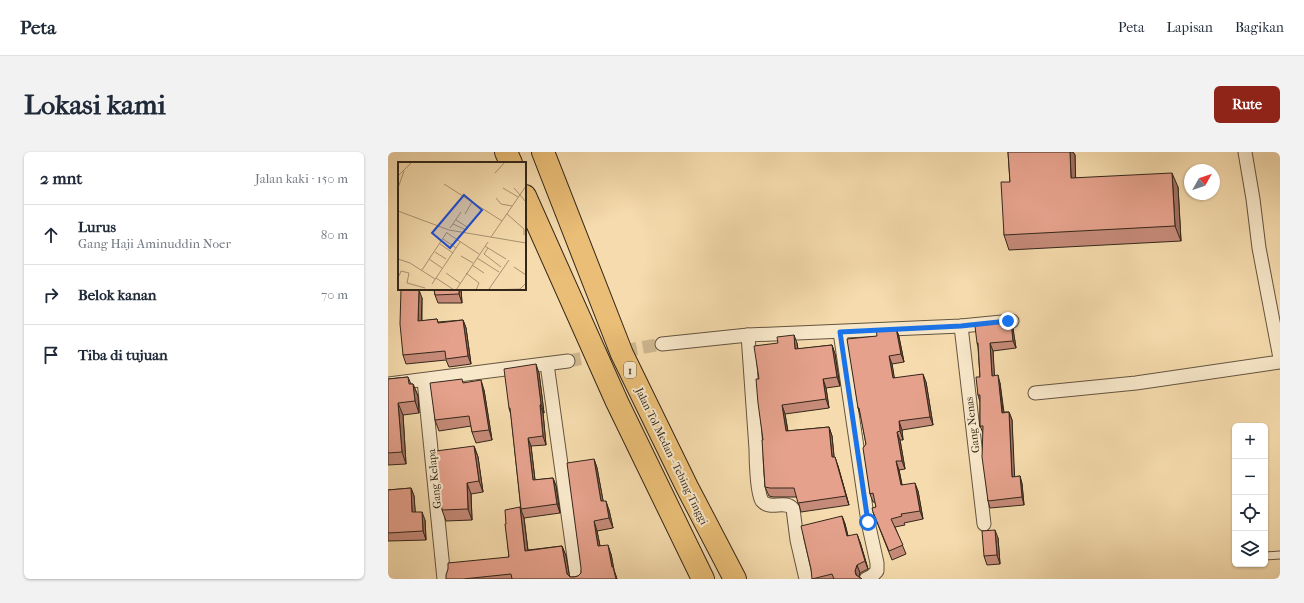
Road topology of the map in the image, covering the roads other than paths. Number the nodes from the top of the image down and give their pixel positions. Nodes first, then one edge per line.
1 (506, 152) edge
2 (543, 152) edge
3 (1244, 152) edge
4 (511, 162) edge
5 (526, 198) edge
6 (1012, 321) edge
7 (961, 326) junction
8 (840, 332) junction
9 (748, 335) junction
10 (662, 344) tunnel mouth
11 (1280, 358) edge
12 (568, 361) tunnel mouth
13 (1280, 362) edge
14 (547, 364) junction
15 (424, 380) junction
16 (388, 384) edge
17 (1035, 393) dead end
18 (984, 524) dead end
19 (1280, 555) edge
20 (1268, 556) edge
21 (444, 579) edge
22 (577, 579) edge
23 (703, 579) edge
24 (735, 579) edge
25 (806, 579) edge
26 (866, 579) edge

1 - 4 highway
2 - 24 highway, Jalan Tol Medan - Tebing Tinggi / 1
3 - 11 street
5 - 23 highway, 1
6 - 7 street
7 - 8 street
7 - 18 street, Gang Nenas
8 - 9 street
8 - 26 street
9 - 10 street
9 - 25 street
12 - 14 street
13 - 17 street
14 - 15 street
14 - 22 street
15 - 16 street
15 - 21 street, Gang Kelapa
19 - 20 lane

